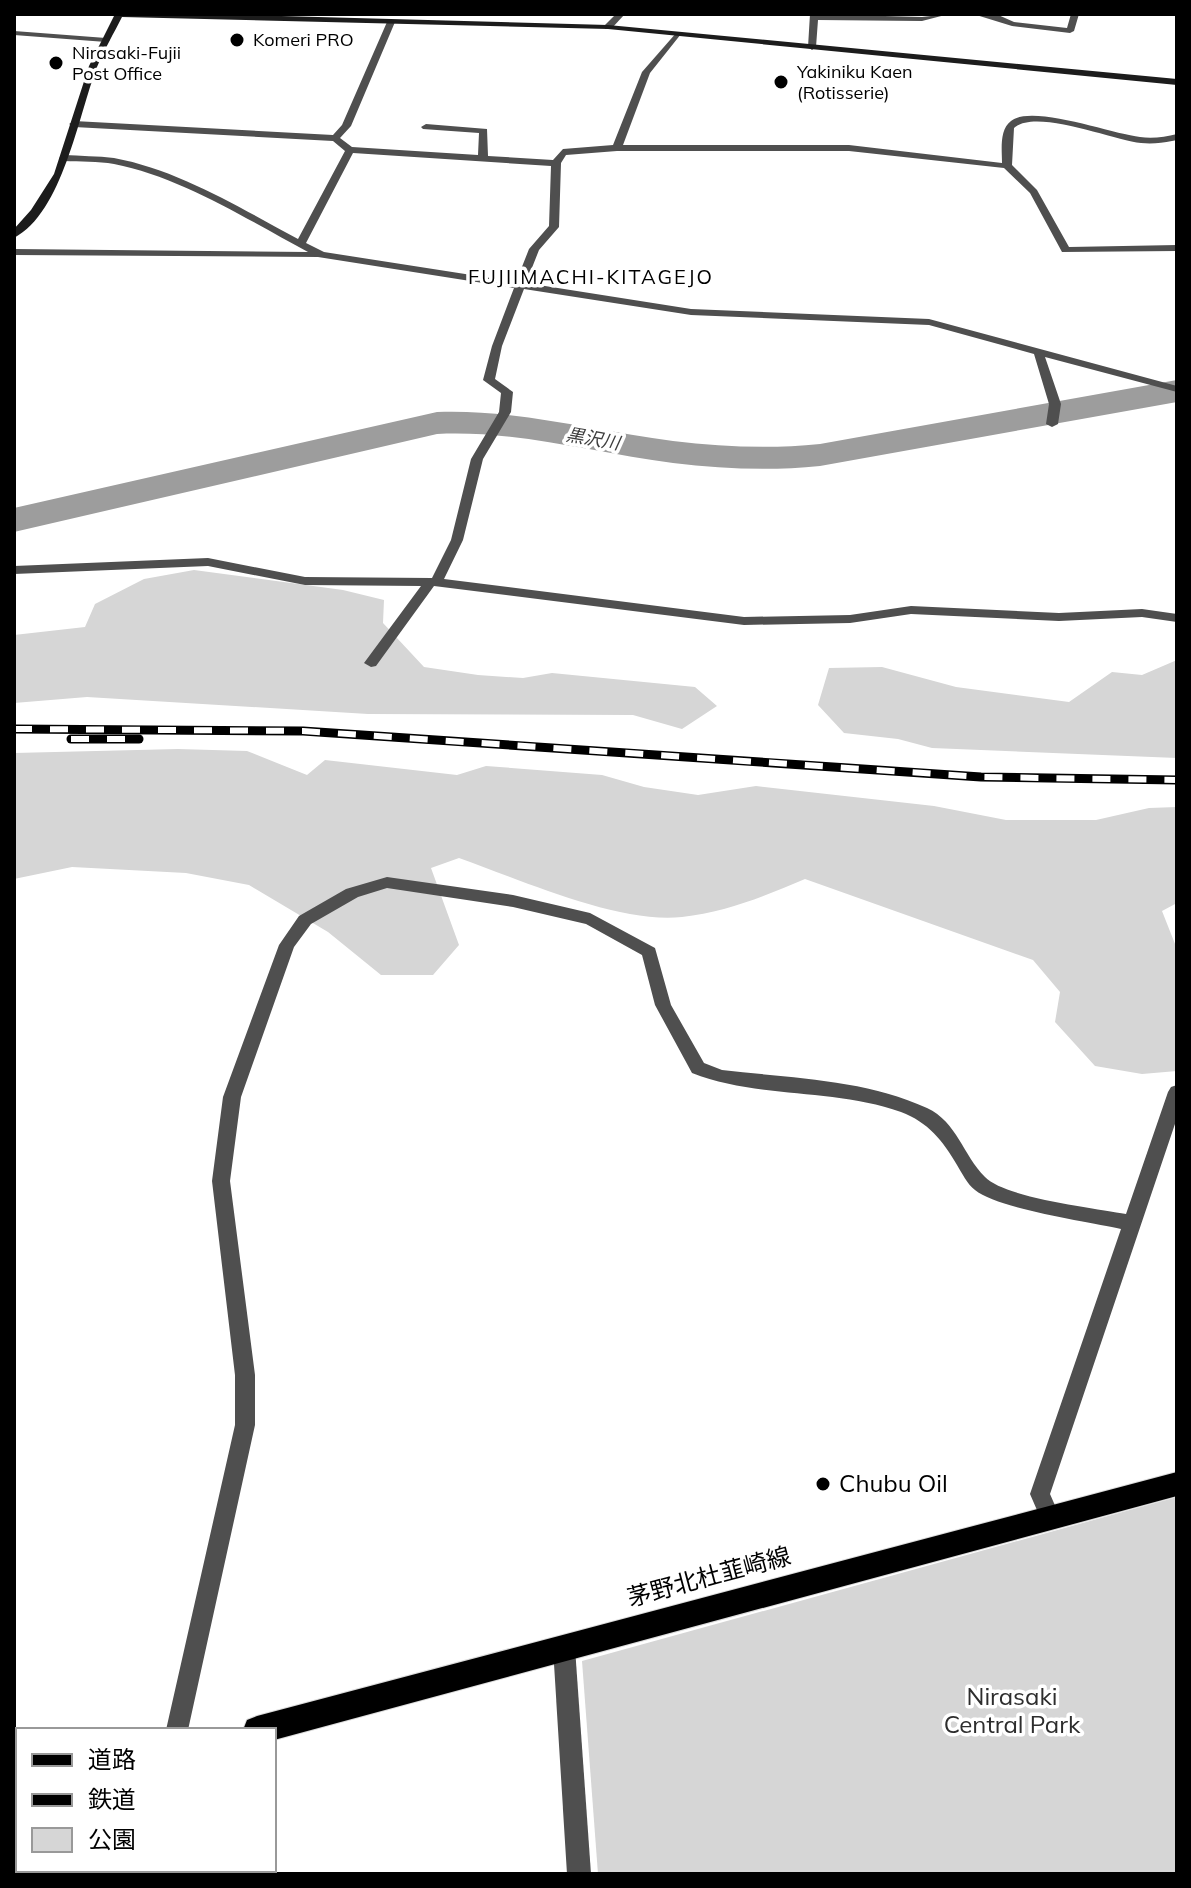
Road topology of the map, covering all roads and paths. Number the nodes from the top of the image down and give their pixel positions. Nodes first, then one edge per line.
1 (119, 14) edge
2 (621, 14) edge
3 (945, 14) edge
4 (977, 14) edge
5 (1075, 14) edge
6 (814, 16) edge
7 (391, 22) junction
8 (608, 27) junction
9 (14, 33) edge
10 (677, 34) junction
11 (106, 40) junction
12 (812, 47) junction
13 (1177, 82) edge
14 (74, 124) junction
15 (426, 127) dead end
16 (1177, 137) edge
17 (335, 138) junction
18 (617, 148) junction
19 (350, 150) junction
20 (483, 157) junction
21 (64, 158) junction
22 (556, 163) junction
23 (1007, 166) junction
24 (14, 235) edge
25 (300, 244) junction
26 (1177, 248) edge
27 (14, 252) edge
28 (321, 255) junction
29 (519, 288) junction
30 (1039, 354) junction
31 (1177, 382) edge
32 (1156, 384) junction
33 (1177, 389) edge
34 (1054, 415) dead end
35 (14, 570) edge
36 (433, 582) junction
37 (1177, 618) edge
38 (371, 663) dead end
39 (1177, 1092) edge
40 (1132, 1223) junction
41 (1177, 1484) edge
42 (1050, 1517) junction
43 (564, 1648) junction
44 (177, 1728) edge
45 (264, 1728) edge
46 (579, 1874) edge

1 - 7 street
1 - 11 street
2 - 8 street
3 - 6 street
4 - 5 street
6 - 12 street
7 - 8 street
7 - 17 street
8 - 10 street
9 - 11 street
10 - 12 street
10 - 18 street
11 - 14 street
12 - 13 street
14 - 17 street
14 - 21 street
15 - 20 street
16 - 23 street
17 - 19 street
18 - 22 street
18 - 23 street
19 - 20 street
19 - 25 street
20 - 22 street
21 - 24 street
21 - 25 street
22 - 29 street
23 - 26 street
25 - 28 street
27 - 28 street
28 - 29 street
29 - 30 street
29 - 36 street
30 - 32 street
30 - 34 street
31 - 32 street
32 - 33 street
35 - 36 street
36 - 37 street
36 - 38 street
39 - 40 street
40 - 42 street
40 - 44 street
41 - 42 main road, 茅野北杜韮崎線
42 - 43 main road, 茅野北杜韮崎線
43 - 45 main road, 茅野北杜韮崎線
43 - 46 street

